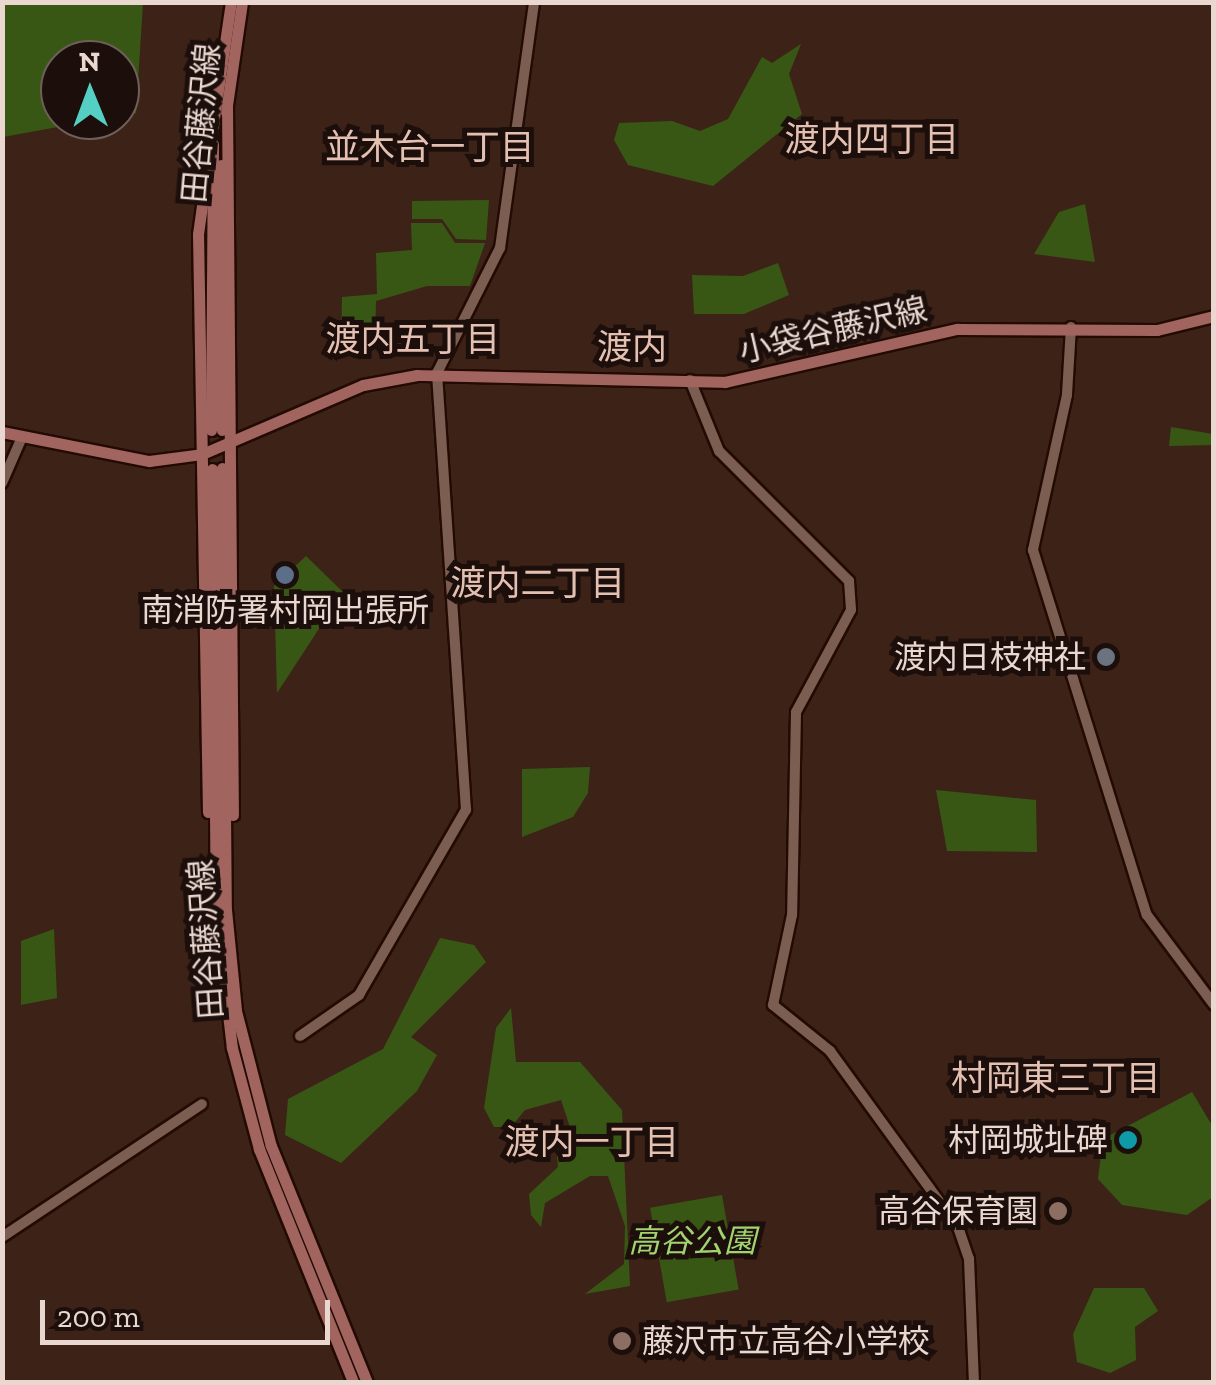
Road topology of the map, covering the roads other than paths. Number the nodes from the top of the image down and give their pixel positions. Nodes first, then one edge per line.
1 (231, 2) edge
2 (242, 2) edge
3 (534, 2) edge
4 (227, 105) junction
5 (214, 120) junction
6 (1214, 316) edge
7 (1071, 327) junction
8 (437, 373) junction
9 (690, 380) junction
10 (2, 432) edge
11 (22, 437) junction
12 (230, 444) junction
13 (202, 454) junction
14 (2, 482) edge
15 (214, 846) junction
16 (226, 910) junction
17 (1214, 1005) edge
18 (300, 1036) dead end
19 (202, 1104) dead end
20 (2, 1237) edge
21 (353, 1382) edge
22 (367, 1382) edge
23 (974, 1382) edge

1 - 5 main road, 田谷藤沢線
2 - 4 main road, 田谷藤沢線
3 - 8 street
4 - 5 main road, 田谷藤沢線
4 - 12 main road
5 - 13 main road
6 - 7 main road, 小袋谷藤沢線
7 - 9 main road, 小袋谷藤沢線
7 - 17 street
8 - 9 main road, 小袋谷藤沢線
8 - 12 main road, 小袋谷藤沢線
8 - 18 street
9 - 23 street
10 - 11 main road, 小袋谷藤沢線
11 - 13 main road, 小袋谷藤沢線
11 - 14 street
12 - 13 main road, 小袋谷藤沢線
12 - 16 main road
13 - 15 main road
15 - 16 main road, 田谷藤沢線
15 - 21 main road, 田谷藤沢線
16 - 22 main road, 田谷藤沢線
19 - 20 street

